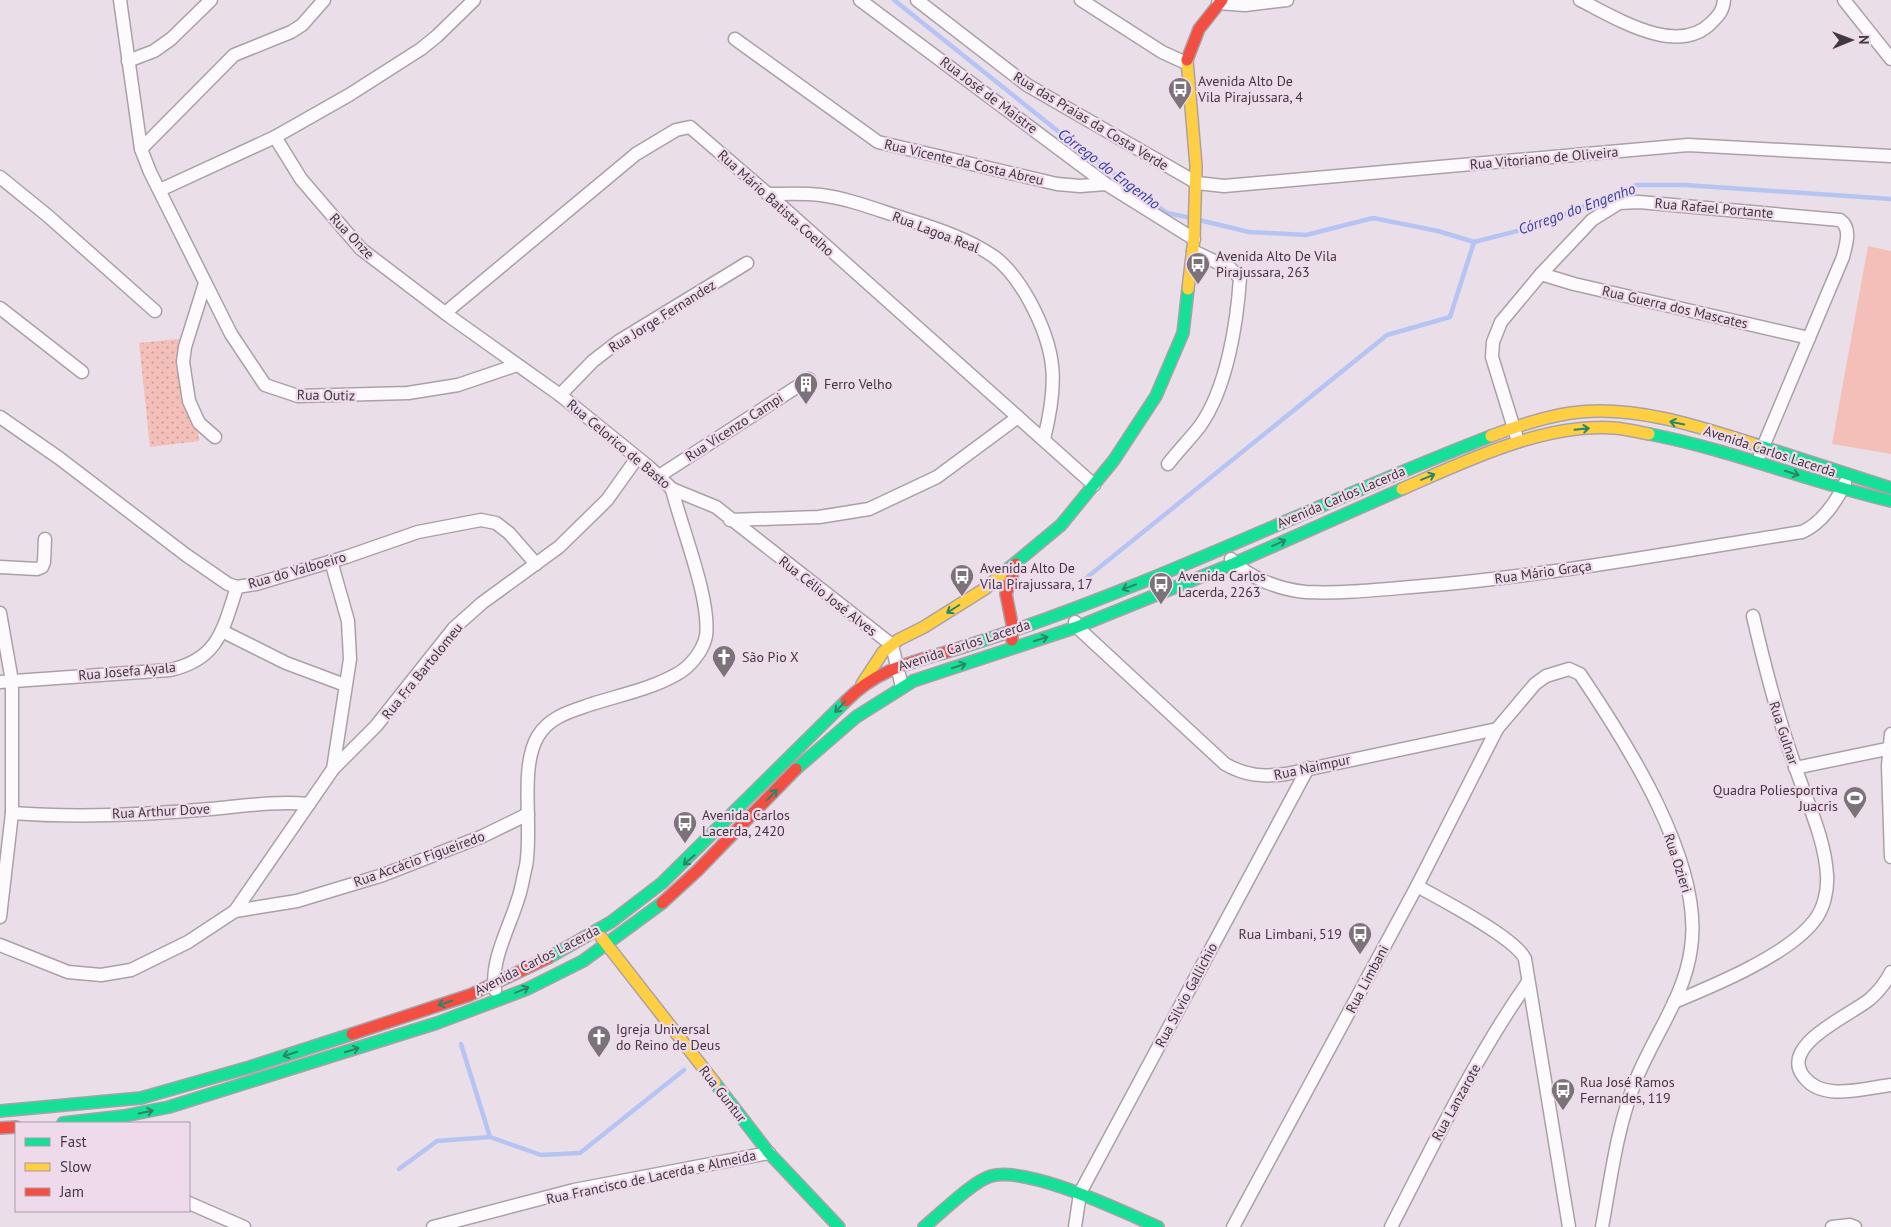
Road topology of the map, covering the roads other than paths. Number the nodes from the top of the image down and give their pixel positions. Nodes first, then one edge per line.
1 (120, 0) edge
2 (210, 0) edge
3 (324, 0) edge
4 (474, 0) edge
5 (860, 0) edge
6 (917, 0) edge
7 (1081, 0) edge
8 (1287, 0) edge
9 (1580, 0) edge
10 (1844, 0) edge
11 (1220, 2) edge
12 (1723, 5) edge
13 (735, 39) dead end
14 (1891, 59) edge
15 (128, 60) junction
16 (1186, 63) junction
17 (275, 137) junction
18 (141, 149) junction
19 (1891, 149) edge
20 (1885, 156) edge
21 (0, 177) edge
22 (1106, 184) junction
23 (1196, 189) junction
24 (160, 190) junction
25 (768, 194) junction
26 (1194, 239) junction
27 (747, 263) dead end
28 (1541, 274) junction
29 (206, 283) junction
30 (0, 308) edge
31 (155, 311) dead end
32 (447, 314) junction
33 (1809, 338) junction
34 (517, 365) junction
35 (82, 372) dead end
36 (809, 379) dead end
37 (560, 395) junction
38 (0, 417) edge
39 (1018, 417) junction
40 (1514, 428) junction
41 (215, 437) dead end
42 (1044, 439) junction
43 (1519, 442) junction
44 (1763, 445) junction
45 (637, 458) junction
46 (1758, 462) junction
47 (1168, 464) dead end
48 (659, 476) junction
49 (1849, 476) junction
50 (1094, 485) junction
51 (1891, 488) edge
52 (672, 489) junction
53 (1842, 490) junction
54 (1891, 501) edge
55 (730, 520) junction
56 (45, 539) dead end
57 (1222, 548) junction
58 (331, 562) junction
59 (1235, 563) junction
60 (536, 564) junction
61 (1016, 564) junction
62 (0, 568) edge
63 (237, 587) junction
64 (989, 596) junction
65 (1070, 610) junction
66 (0, 613) edge
67 (1011, 614) junction
68 (1753, 616) dead end
69 (924, 627) junction
70 (1077, 627) junction
71 (1014, 629) junction
72 (222, 631) junction
73 (892, 645) junction
74 (1004, 652) junction
75 (903, 664) junction
76 (6, 681) edge
77 (907, 684) junction
78 (345, 685) junction
79 (861, 685) junction
80 (1498, 729) junction
81 (1891, 734) edge
82 (1890, 748) edge
83 (1308, 768) junction
84 (1795, 768) junction
85 (1889, 768) edge
86 (333, 769) junction
87 (309, 804) junction
88 (12, 813) junction
89 (528, 814) junction
90 (1891, 857) edge
91 (1417, 886) junction
92 (235, 911) junction
93 (0, 917) edge
94 (597, 930) junction
95 (0, 945) edge
96 (606, 946) junction
97 (1891, 972) edge
98 (1528, 982) junction
99 (494, 984) junction
100 (497, 1000) junction
101 (1674, 1002) junction
102 (1891, 1085) edge
103 (2, 1111) edge
104 (72, 1122) edge
105 (11, 1128) edge
106 (769, 1153) junction
107 (1080, 1193) junction
108 (190, 1203) edge
109 (244, 1227) edge
110 (433, 1227) edge
111 (838, 1227) edge
112 (924, 1227) edge
113 (1075, 1227) edge
114 (1158, 1227) edge
115 (1233, 1227) edge
116 (1390, 1227) edge
117 (1568, 1227) edge
118 (1602, 1227) edge
119 (1832, 1227) edge
120 (1856, 1227) edge

1 - 15 street, Rua Outiz
2 - 15 street
3 - 18 street
4 - 17 street
5 - 22 street, Rua José de Maistre
6 - 23 street, Rua das Praias da Costa Verde
7 - 16 street
8 - 11 street
9 - 12 street
10 - 14 street
11 - 16 main road
13 - 22 street, Rua Vicente da Costa Abreu
15 - 18 street, Rua Outiz
16 - 23 main road
17 - 24 street
17 - 32 street, Rua Onze
18 - 24 street, Rua Outiz
19 - 20 street
20 - 23 street, Rua Vitoriano de Oliveira
21 - 31 street
22 - 26 street, Rua José de Maistre
23 - 26 main road
24 - 29 street, Rua Outiz
25 - 32 street, Rua Mário Batista Coelho
25 - 39 street, Rua Mário Batista Coelho
25 - 42 street, Rua Lagoa Real
26 - 47 street, Rua José de Maistre
26 - 50 main road
27 - 37 street, Rua Jorge Fernandez
28 - 33 street, Rua Guerra dos Mascates
28 - 33 street, Rua Rafael Portante
28 - 40 street, Rua Rafael Portante
29 - 34 street, Rua Outiz
29 - 41 street
30 - 35 street
32 - 34 street, Rua Celorico de Basto
33 - 44 street, Rua Rafael Portante
34 - 37 street, Rua Celorico de Basto
36 - 48 street, Rua Vicenzo Campi
37 - 45 street, Rua Celorico de Basto
38 - 63 street, Rua do Valboeiro
39 - 42 street, Rua Mário Batista Coelho
39 - 55 street
40 - 43 street, Rua Rafael Portante
44 -> 40 main road, Avenida Carlos Lacerda
40 - 57 main road, Avenida Carlos Lacerda
42 - 50 street, Rua Mário Batista Coelho
43 -> 46 main road, Avenida Carlos Lacerda
59 -> 43 main road, Avenida Carlos Lacerda
44 - 46 street, Rua Rafael Portante
44 - 49 main road, Avenida Carlos Lacerda
45 - 48 street, Rua Celorico de Basto
45 - 60 street, Rua Fra Bartolomeu
46 -> 53 main road, Avenida Carlos Lacerda
48 - 52 street, Rua Celorico de Basto
49 - 51 main road, Avenida Carlos Lacerda
49 - 53 street, Rua Mário Graça
50 - 61 main road
52 - 55 street, Rua Celorico de Basto
52 - 89 street
53 - 54 main road, Avenida Carlos Lacerda
53 - 59 street, Rua Mário Graça
55 - 73 street, Rua Célio José Alves
56 - 62 street
57 - 59 street, Rua Mário Graça
57 -> 65 main road, Avenida Carlos Lacerda
58 - 60 street, Rua do Valboeiro
58 - 63 street, Rua do Valboeiro
58 - 78 street
59 - 70 main road, Avenida Carlos Lacerda
60 - 86 street, Rua Fra Bartolomeu
61 - 64 main road
61 - 67 main road
63 - 72 street, Rua Josefa Ayala
64 - 67 main road
64 -> 69 main road
65 - 70 street, Rua Naimpur
65 - 71 main road, Avenida Carlos Lacerda
66 - 76 street
67 - 71 main road
68 - 84 street, Rua Gulnar
69 - 73 main road
69 - 75 main road
74 -> 70 main road, Avenida Carlos Lacerda
70 - 83 street, Rua Naimpur
71 - 74 main road
71 - 75 main road, Avenida Carlos Lacerda
72 - 76 street, Rua Josefa Ayala
72 - 78 street
73 - 75 street, Rua Célio José Alves
73 - 79 main road
77 -> 74 main road, Avenida Carlos Lacerda
75 - 77 street, Rua Célio José Alves
75 - 79 main road, Avenida Carlos Lacerda
76 - 88 street
96 -> 77 main road, Avenida Carlos Lacerda
78 - 86 street
79 -> 94 main road, Avenida Carlos Lacerda
80 - 83 street, Rua Naimpur
80 - 91 street, Rua Limbani
80 - 101 street, Rua Ozieri
81 - 82 street
82 - 84 street
82 - 85 street
83 - 107 street, Rua Silvio Gallichio
84 - 101 street, Rua Gulnar
85 - 90 street
86 - 87 street, Rua Fra Bartolomeu
87 - 88 street, Rua Arthur Dove
87 - 92 street, Rua Fra Bartolomeu
88 - 93 street
89 - 92 street, Rua Accácio Figueiredo
89 - 99 street
91 - 98 street
91 - 115 street, Rua Limbani
92 - 95 street, Rua Accácio Figueiredo
94 - 96 main road, Rua Guntur
94 - 99 main road, Avenida Carlos Lacerda
100 -> 96 main road, Avenida Carlos Lacerda
96 - 106 main road, Rua Guntur
97 - 102 street
98 - 116 street, Rua Lanzarote
98 - 117 street
99 - 100 street
99 -> 103 main road, Avenida Carlos Lacerda
104 -> 100 main road, Avenida Carlos Lacerda
101 - 118 street, Rua Ozieri
103 - 105 street
106 - 110 street, Rua Francisco de Lacerda e Almeida
106 - 111 main road, Rua Guntur
107 - 112 main road
107 - 113 street, Rua Silvio Gallichio
107 - 114 main road
108 - 109 street
119 - 120 street

